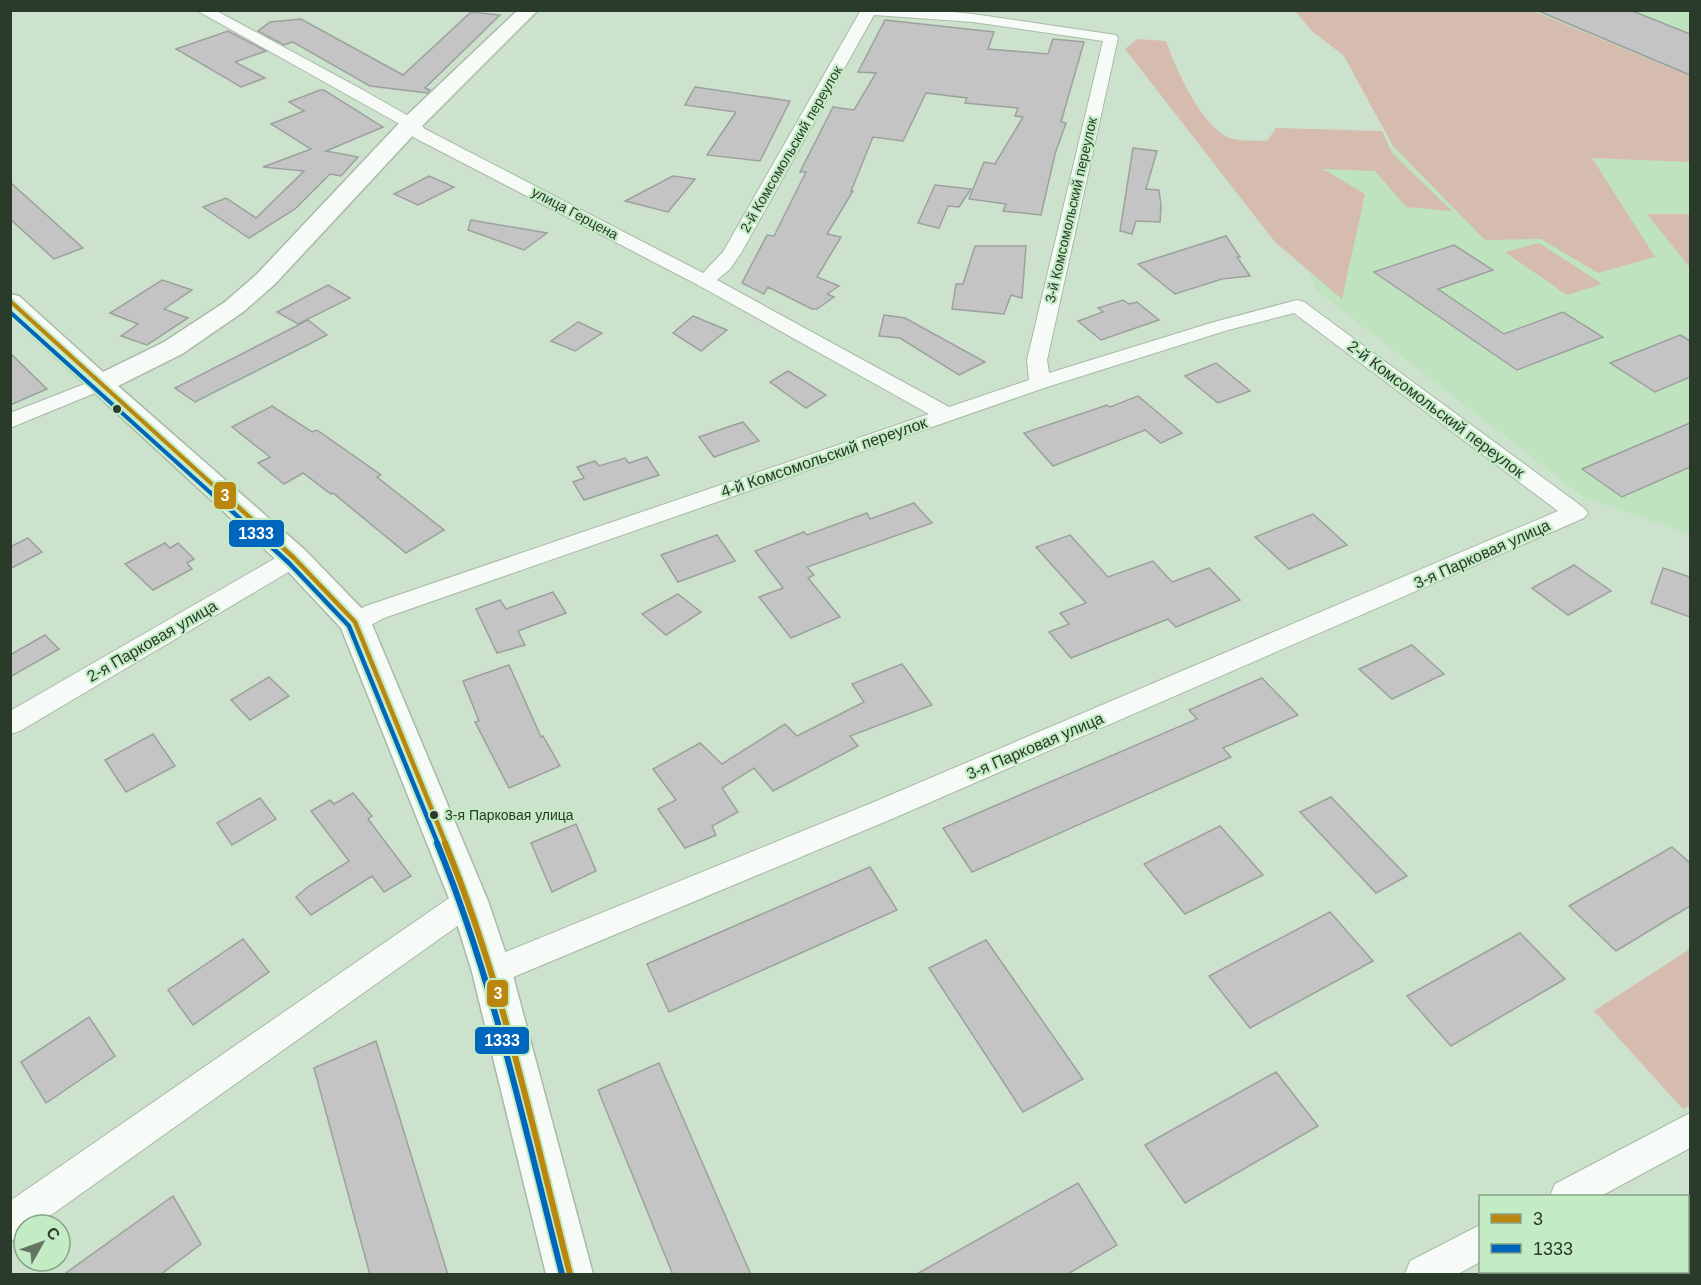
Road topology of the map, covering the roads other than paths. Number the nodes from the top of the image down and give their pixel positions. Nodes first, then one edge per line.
1 (203, 10) edge
2 (530, 10) edge
3 (869, 10) edge
4 (975, 14) edge
5 (411, 124) junction
6 (705, 281) junction
7 (10, 301) edge
8 (1297, 306) joint
9 (1040, 383) junction
10 (100, 384) junction
11 (947, 415) junction
12 (10, 422) edge
13 (1576, 513) joint
14 (294, 558) junction
15 (355, 622) junction
16 (10, 724) edge
17 (469, 901) junction
18 (492, 972) junction
19 (1690, 1130) edge
20 (1571, 1195) edge
21 (10, 1222) edge
22 (1479, 1243) edge
23 (570, 1275) edge
24 (1423, 1275) edge

1 - 5 street, улица Герцена
2 - 5 street
3 - 4 street
3 - 6 street, 2-й Комсомольский переулок
4 - 9 street, 3-й Комсомольский переулок
5 - 6 street, улица Герцена
5 - 10 street
6 - 11 street, улица Герцена
7 - 10 street
8 - 9 street, 4-й Комсомольский переулок
8 - 13 street, 2-й Комсомольский переулок
9 - 11 street, 4-й Комсомольский переулок
10 - 12 street
10 - 14 street
11 - 15 street, 4-й Комсомольский переулок
13 - 18 street, 3-я Парковая улица
14 - 15 street
14 - 16 street, 2-я Парковая улица
15 - 17 street
17 - 18 street
17 - 21 street
18 - 23 street
19 - 20 street
22 - 24 street

